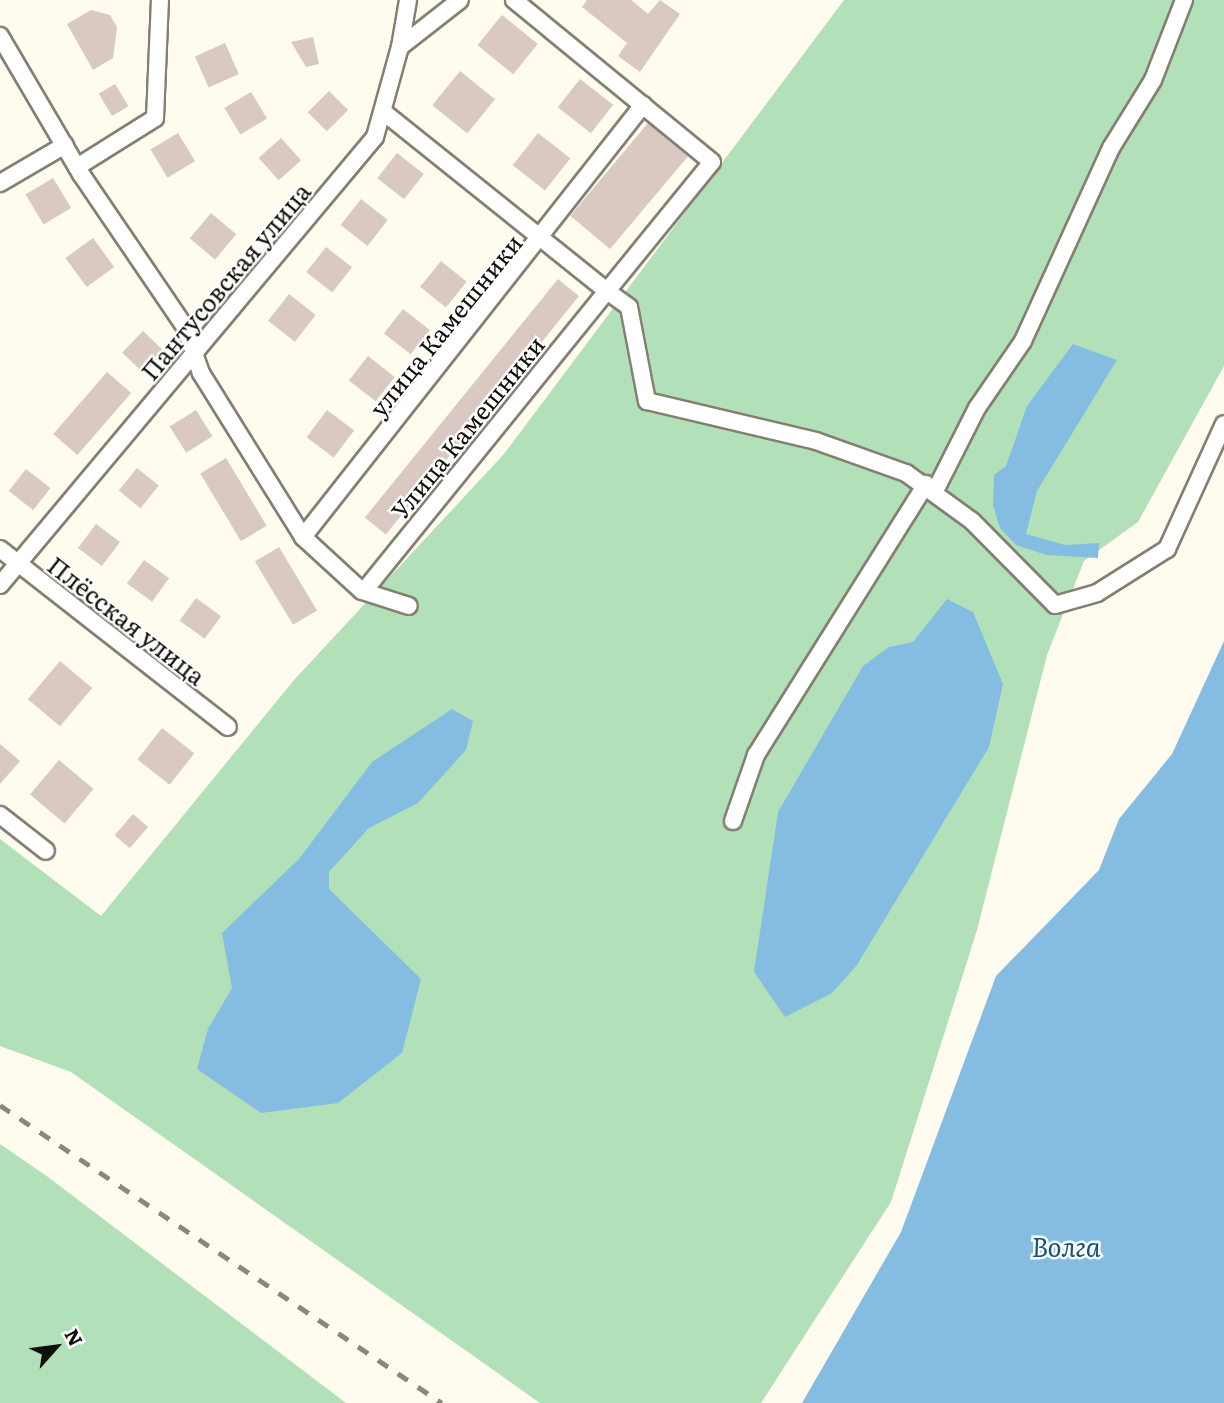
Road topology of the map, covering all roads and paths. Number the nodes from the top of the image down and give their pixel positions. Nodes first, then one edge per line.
1 (160, 0) edge
2 (408, 0) edge
3 (460, 0) edge
4 (514, 0) edge
5 (1184, 0) edge
6 (0, 36) edge
7 (400, 47) junction
8 (643, 105) junction
9 (386, 114) junction
10 (65, 145) junction
11 (77, 167) junction
12 (0, 183) edge
13 (542, 241) junction
14 (607, 290) junction
15 (194, 354) junction
16 (1224, 424) edge
17 (931, 486) junction
18 (303, 537) junction
19 (0, 550) edge
20 (17, 564) junction
21 (0, 584) edge
22 (364, 591) junction
23 (409, 606) dead end
24 (228, 727) dead end
25 (0, 815) edge
26 (733, 821) dead end
27 (46, 851) dead end

1 - 11 street
2 - 7 street, Пантусовская улица
3 - 7 street
4 - 8 street
5 - 17 street
6 - 10 street
7 - 9 street, Пантусовская улица
8 - 13 street, улица Камешники
8 - 14 street, Улица Камешники
9 - 13 street
9 - 15 street, Пантусовская улица
10 - 11 street
10 - 12 street
11 - 15 street
13 - 14 street
13 - 18 street, улица Камешники
14 - 17 street
14 - 22 street, Улица Камешники
15 - 18 street
15 - 20 street, Пантусовская улица
16 - 17 street
17 - 26 street
18 - 22 street
19 - 20 street, Плёсская улица
20 - 21 street, Пантусовская улица
20 - 24 street, Плёсская улица
22 - 23 street
25 - 27 street

